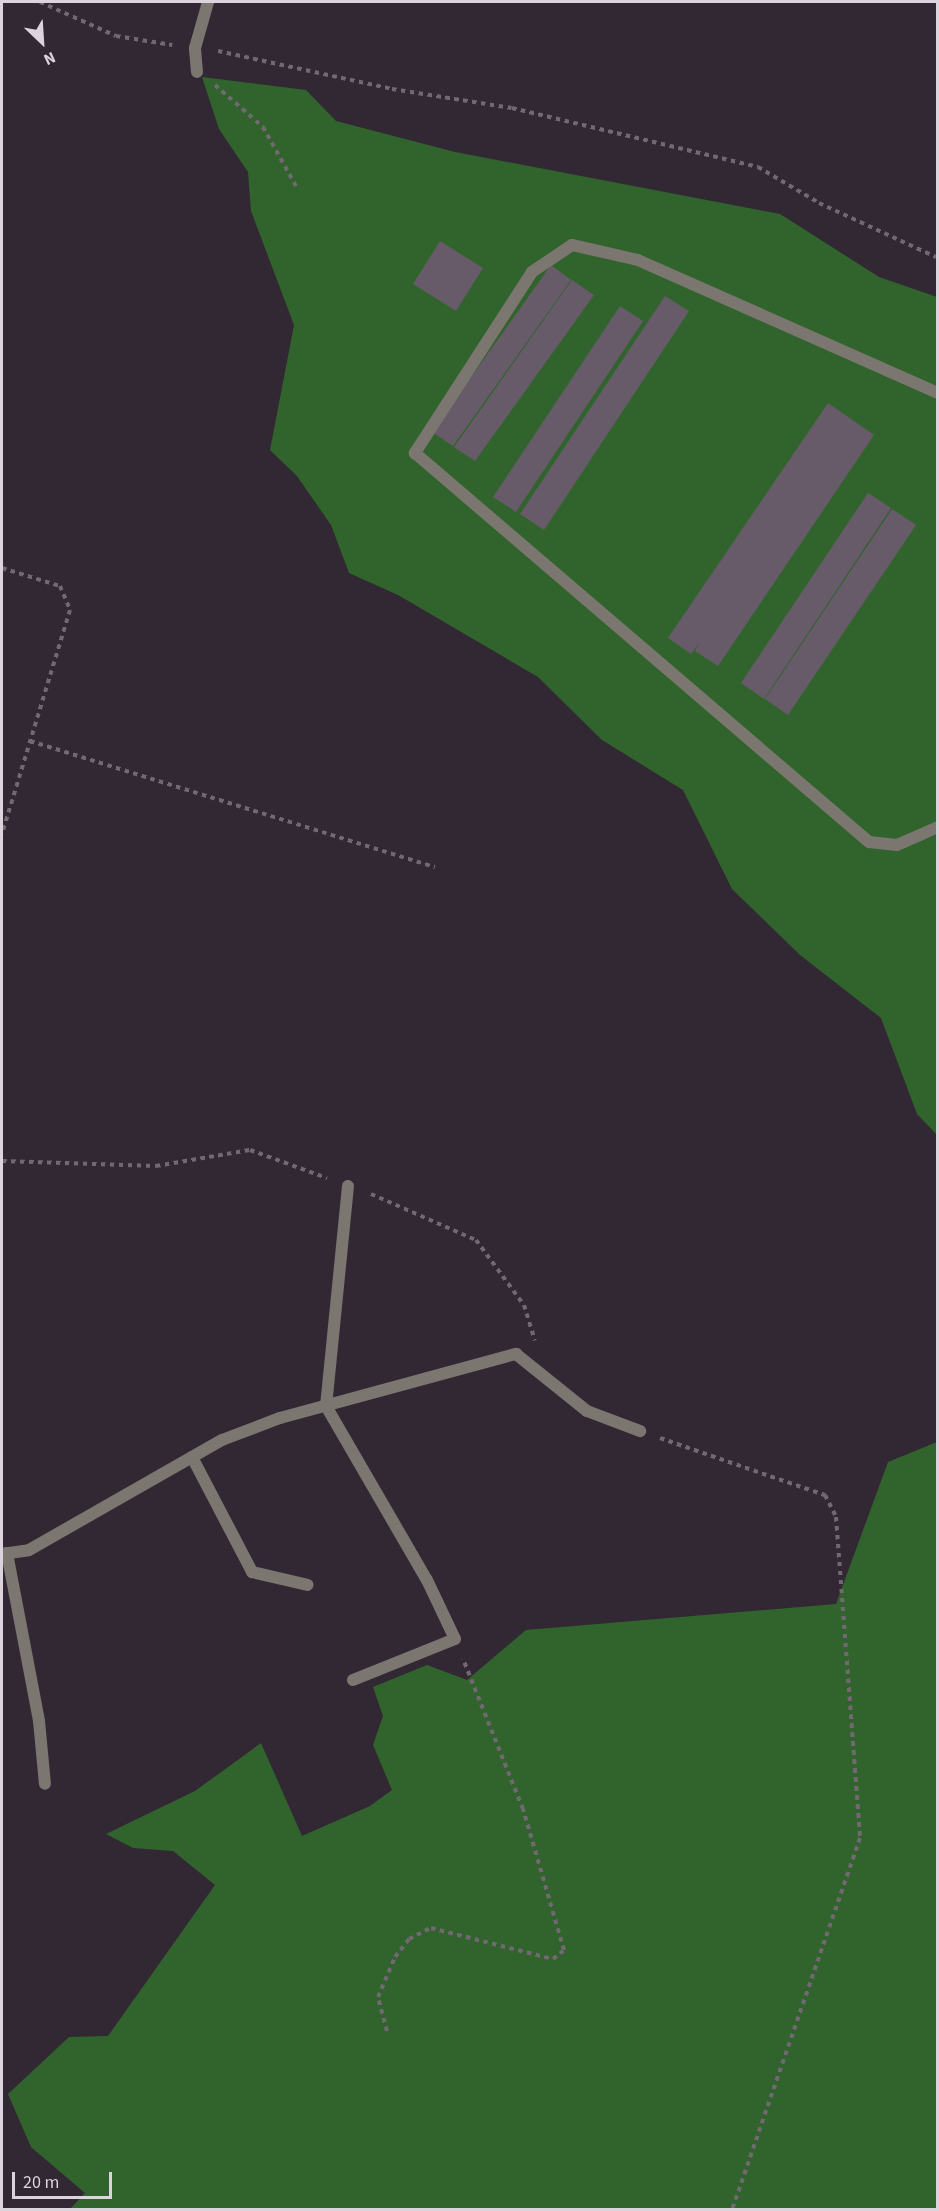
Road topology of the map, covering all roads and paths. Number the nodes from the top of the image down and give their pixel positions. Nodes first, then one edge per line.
1 (40, 2) edge
2 (208, 2) edge
3 (195, 48) junction
4 (197, 72) joint
5 (296, 186) dead end
6 (936, 257) dead end
7 (938, 393) edge
8 (2, 567) edge
9 (30, 741) junction
10 (938, 826) edge
11 (2, 834) edge
12 (435, 867) dead end
13 (2, 1161) edge
14 (348, 1186) junction
15 (529, 1364) junction
16 (326, 1406) junction
17 (640, 1431) joint
18 (192, 1456) junction
19 (4, 1553) edge
20 (308, 1585) dead end
21 (455, 1639) junction
22 (353, 1680) dead end
23 (45, 1784) dead end
24 (387, 2031) dead end
25 (732, 2210) edge

1 - 3 path
2 - 3 street
3 - 4 street
3 - 6 path
4 - 5 path
7 - 10 street
8 - 9 path
9 - 11 path
9 - 12 path
13 - 14 path
14 - 15 path
14 - 16 street
15 - 16 street
15 - 17 street
16 - 18 street
16 - 21 street
17 - 25 path
18 - 19 street
18 - 20 street
19 - 23 street
21 - 22 street
21 - 24 path

